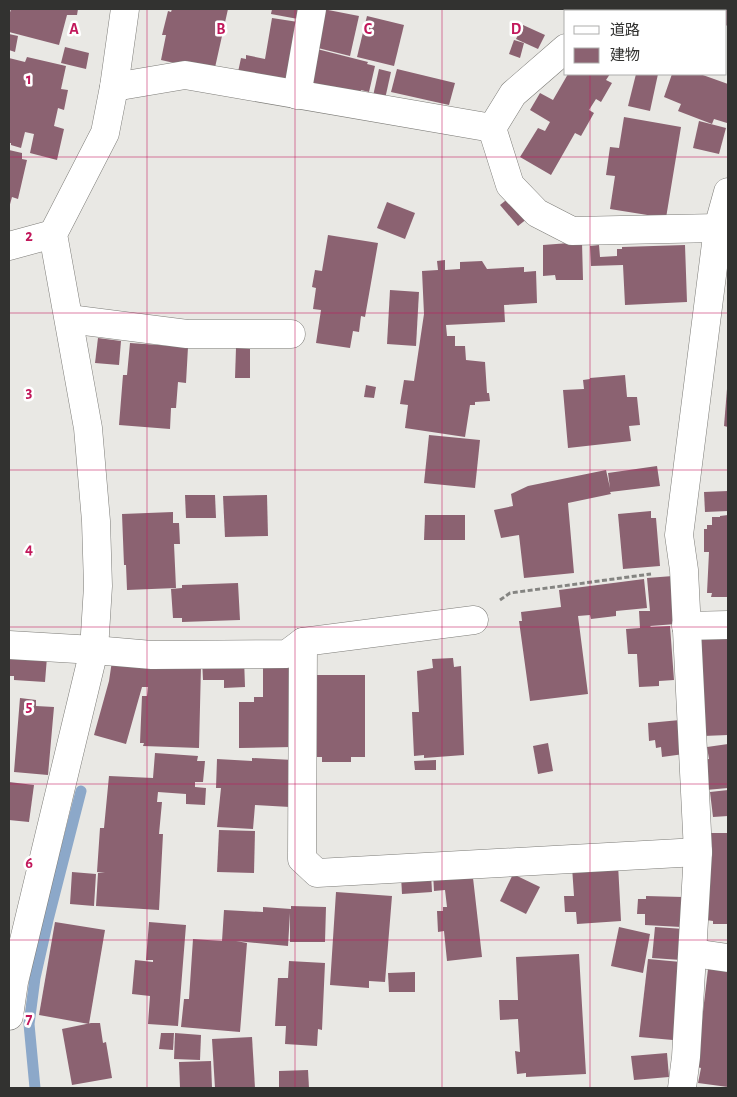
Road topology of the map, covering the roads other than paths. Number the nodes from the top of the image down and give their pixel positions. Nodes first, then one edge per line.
1 (125, 9) edge
2 (312, 9) edge
3 (564, 50) edge
4 (114, 87) junction
5 (297, 95) junction
6 (492, 128) junction
7 (728, 192) edge
8 (718, 228) junction
9 (53, 234) junction
10 (9, 246) edge
11 (69, 318) junction
12 (291, 334) dead end
13 (474, 620) road end
14 (728, 625) edge
15 (686, 626) junction
16 (303, 642) junction
17 (9, 645) edge
18 (94, 650) junction
19 (698, 852) junction
20 (693, 953) junction
21 (728, 958) edge
22 (11, 981) edge
23 (9, 1016) edge
24 (682, 1088) edge

1 - 4 street
2 - 5 street
3 - 6 street
4 - 5 street
4 - 9 street
5 - 6 street
6 - 8 street
7 - 8 street
8 - 15 street
9 - 10 street
9 - 11 street
11 - 12 street
11 - 18 street
13 - 16 street
14 - 15 street
15 - 19 street
16 - 18 street
16 - 19 street
17 - 18 street
18 - 22 street
19 - 20 street
20 - 21 street
20 - 24 street
22 - 23 street

